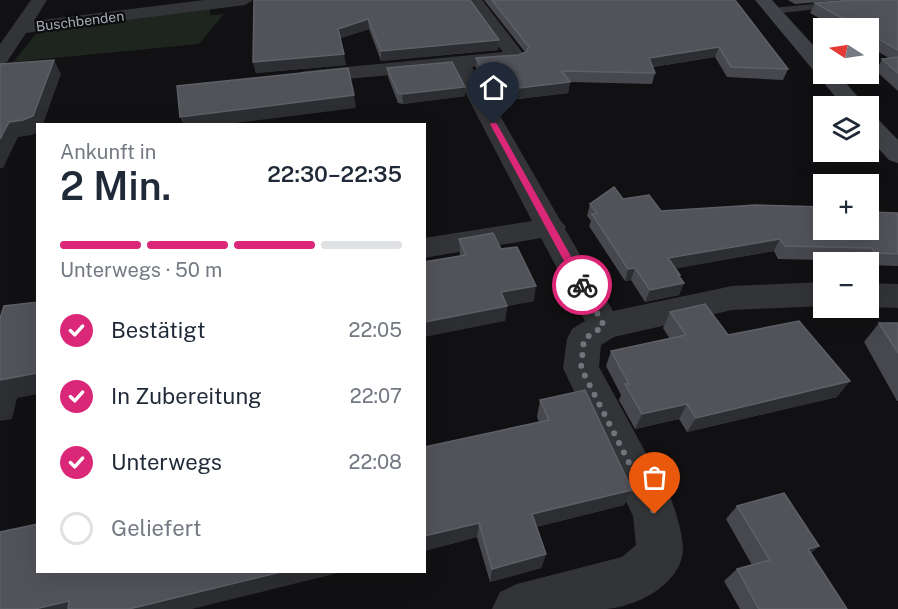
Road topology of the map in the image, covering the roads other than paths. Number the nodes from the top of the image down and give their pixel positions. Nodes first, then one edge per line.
1 (39, 0) edge
2 (244, 0) edge
3 (472, 0) edge
4 (767, 5) edge
5 (840, 5) edge
6 (21, 28) junction
7 (813, 57) edge
8 (0, 58) edge
9 (459, 62) junction
10 (281, 79) edge
11 (835, 84) edge
12 (846, 96) edge
13 (879, 134) edge
14 (898, 155) edge
15 (552, 227) junction
16 (426, 248) edge
17 (813, 294) edge
18 (879, 295) edge
19 (898, 296) edge
20 (604, 326) junction
21 (517, 609) edge

1 - 6 street
2 - 6 street, Buschbenden
3 - 9 street
4 - 5 lane
4 - 7 main road
6 - 8 street
9 - 10 street
9 - 15 street
11 - 12 main road
13 - 14 main road
15 - 16 street
15 - 20 street
17 - 20 street
18 - 19 street
20 - 21 street

